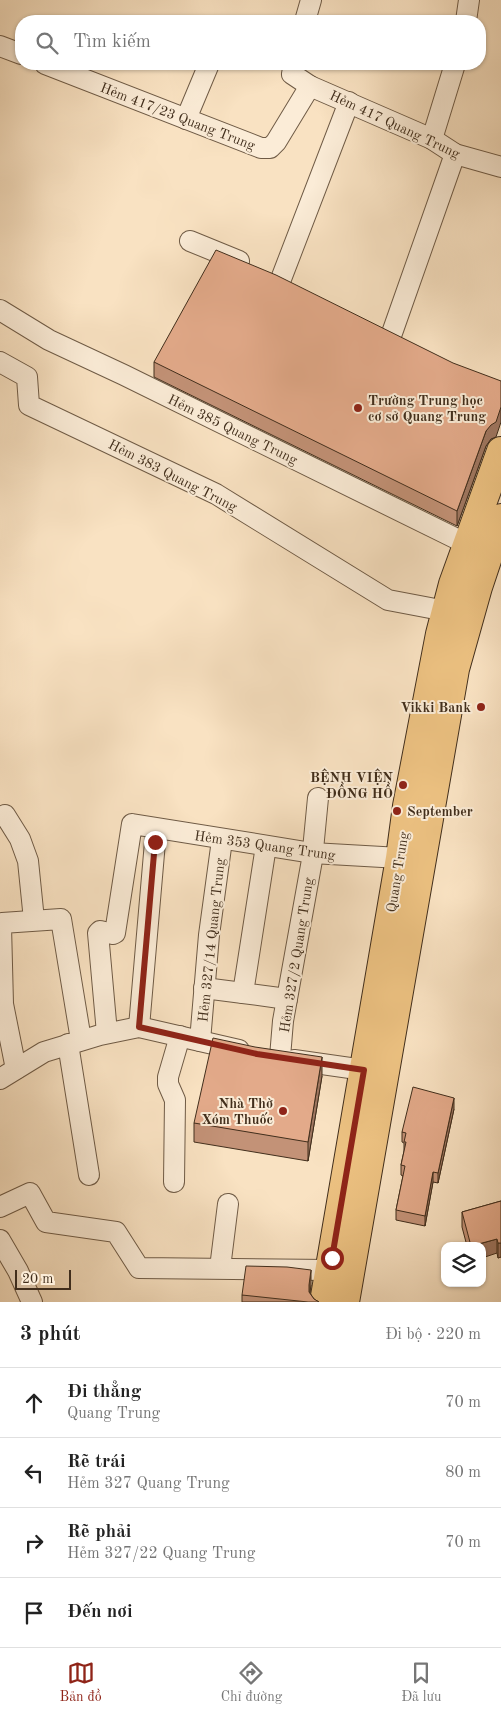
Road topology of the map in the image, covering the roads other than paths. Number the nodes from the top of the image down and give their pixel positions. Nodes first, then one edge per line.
1 (311, 0) edge
2 (469, 0) edge
3 (307, 15) edge
4 (467, 15) edge
5 (0, 46) edge
6 (15, 52) edge
7 (60, 70) edge
8 (206, 70) edge
9 (294, 70) edge
10 (453, 70) edge
11 (310, 86) junction
12 (349, 102) junction
13 (186, 119) junction
14 (432, 139) junction
15 (455, 154) junction
16 (501, 167) edge
17 (190, 241) dead end
18 (0, 310) edge
19 (392, 333) edge
20 (0, 362) edge
21 (501, 451) edge
22 (501, 518) edge
23 (467, 544) junction
24 (458, 614) junction
25 (318, 798) dead end
26 (5, 815) dead end
27 (158, 829) junction
28 (222, 840) junction
29 (266, 846) junction
30 (312, 854) junction
31 (400, 858) junction
32 (34, 920) junction
33 (204, 988) junction
34 (243, 993) junction
35 (287, 1000) junction
36 (139, 1027) junction
37 (107, 1033) junction
38 (180, 1036) junction
39 (200, 1041) junction
40 (75, 1042) junction
41 (267, 1056) junction
42 (364, 1070) junction
43 (8, 1074) edge
44 (89, 1175) dead end
45 (174, 1182) dead end
46 (228, 1204) dead end
47 (0, 1207) edge
48 (0, 1240) edge
49 (220, 1268) junction
50 (330, 1270) junction
51 (32, 1302) edge
52 (324, 1302) edge
53 (345, 1302) edge

1 - 3 street
2 - 4 street
5 - 6 street
7 - 13 street, Hẻm 417/23 Quang Trung
8 - 13 street
9 - 11 street, Hẻm 417 Quang Trung
10 - 14 street
11 - 12 street, Hẻm 417 Quang Trung
11 - 13 street, Hẻm 417/23 Quang Trung
12 - 14 street, Hẻm 417 Quang Trung
12 - 17 street
14 - 15 street, Hẻm 417 Quang Trung
15 - 16 street, Hẻm 417 Quang Trung
15 - 19 street
18 - 23 street, Hẻm 385 Quang Trung
20 - 24 street, Hẻm 383 Quang Trung
21 - 23 main road, Quang Trung
22 - 24 main road, Quang Trung
23 - 24 main road, Quang Trung
24 - 31 main road, Quang Trung
24 - 53 main road, Quang Trung
25 - 30 street, Hẻm 327/2 Quang Trung
26 - 32 street
27 - 28 street, Hẻm 353 Quang Trung
27 - 36 street
27 - 37 street, Hẻm 353 Quang Trung
28 - 29 street, Hẻm 353 Quang Trung
28 - 33 street, Hẻm 327/14 Quang Trung
29 - 30 street, Hẻm 353 Quang Trung
29 - 34 street
30 - 31 street, Hẻm 353 Quang Trung
30 - 35 street, Hẻm 327/2 Quang Trung
31 - 42 main road, Quang Trung
32 - 40 street
32 - 43 street
33 - 34 street
33 - 39 street, Hẻm 327/14 Quang Trung
34 - 35 street
35 - 41 street, Hẻm 327/2 Quang Trung
36 - 37 street
36 - 38 street
37 - 40 street
38 - 39 street
38 - 45 street
39 - 41 street
40 - 43 street
40 - 44 street
41 - 42 street
42 - 50 main road, Quang Trung
46 - 49 street
47 - 49 street
48 - 51 street
49 - 50 street
50 - 52 main road, Quang Trung

